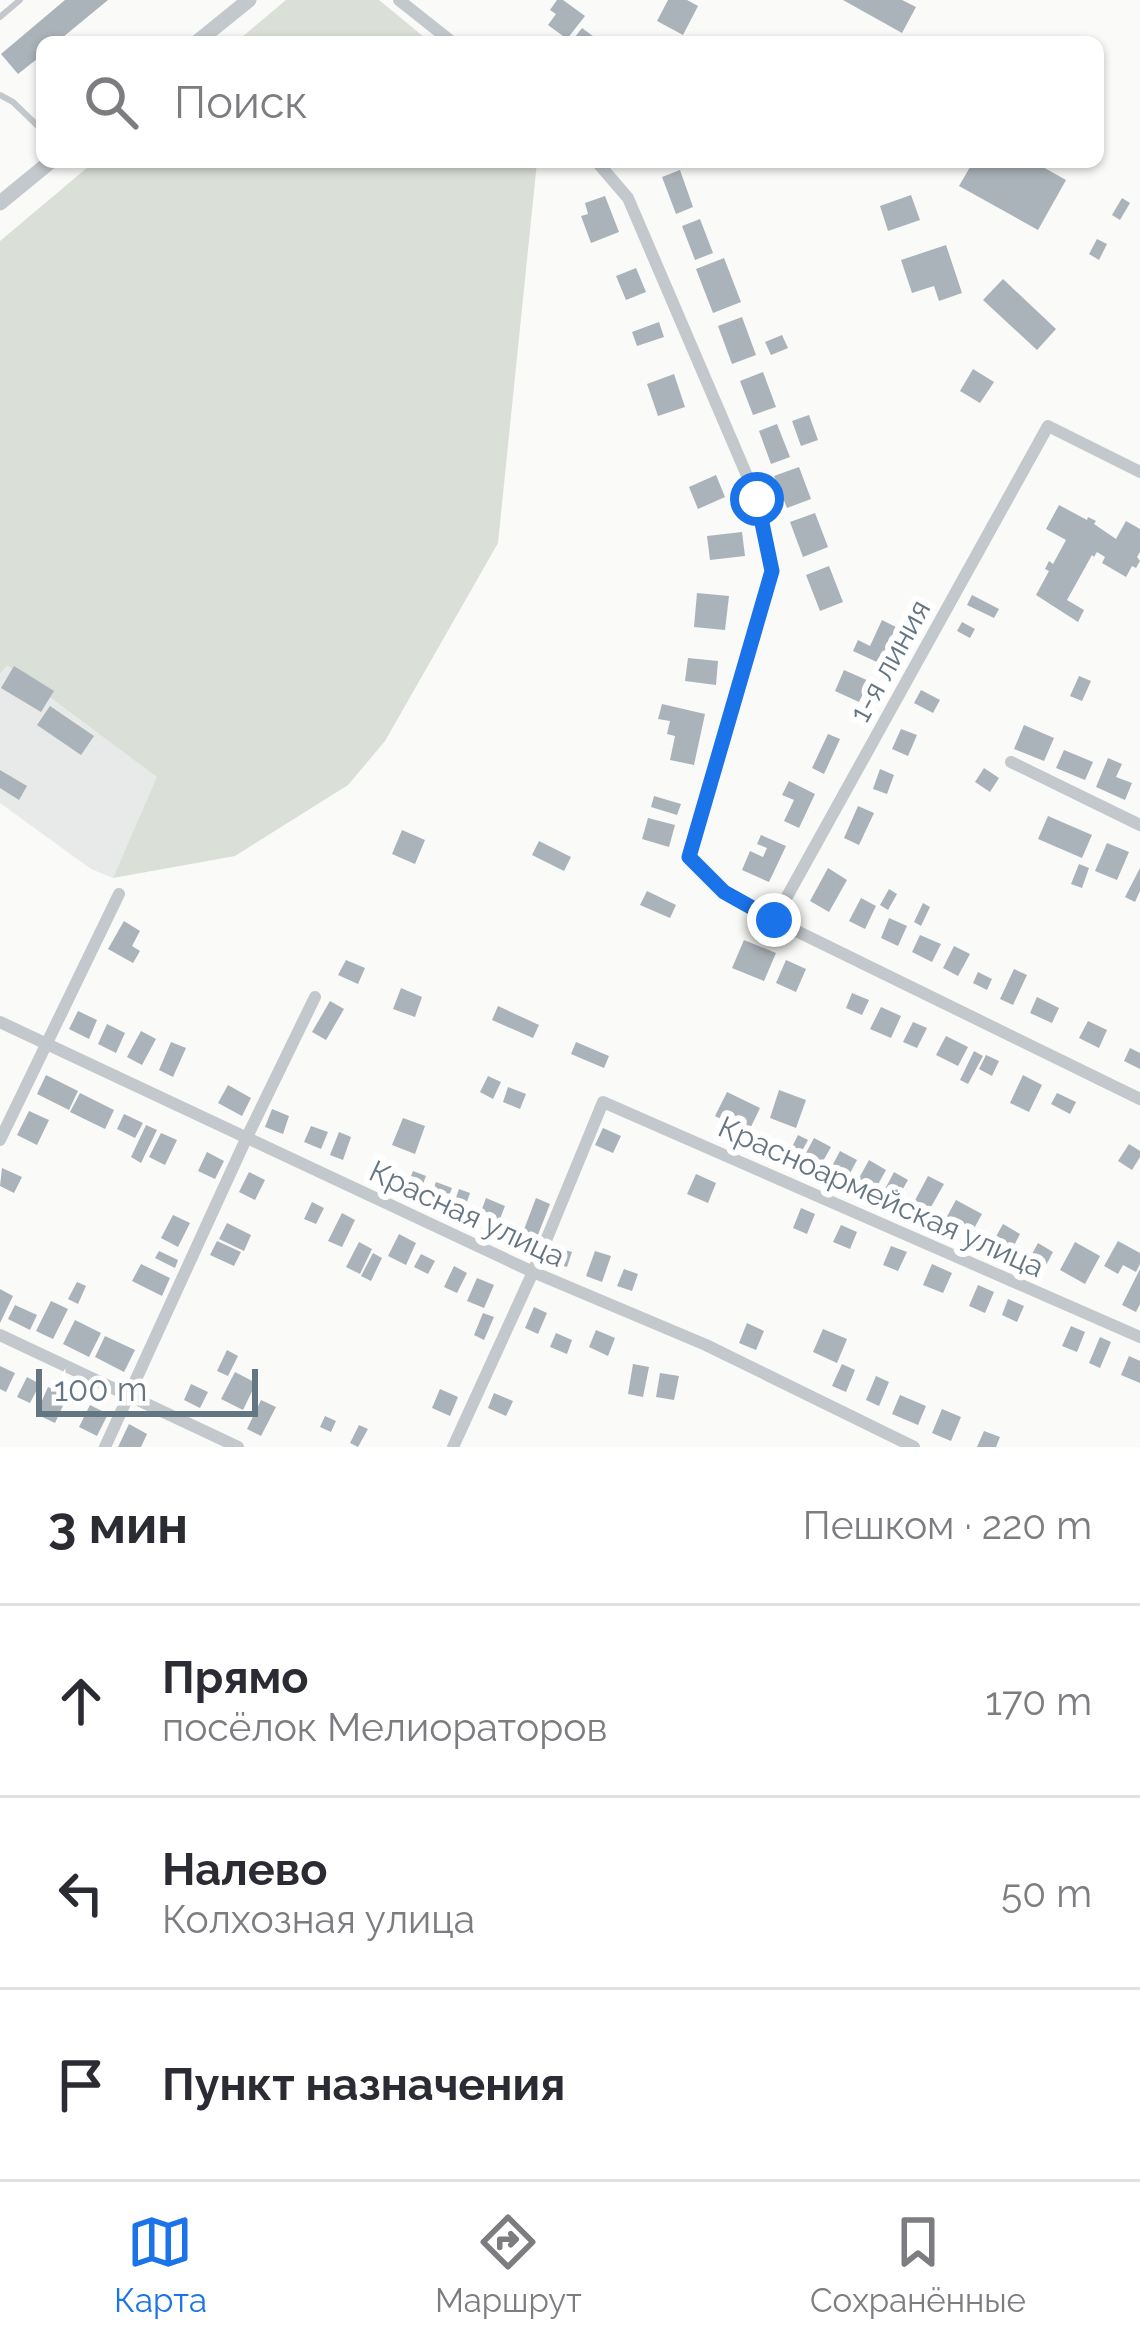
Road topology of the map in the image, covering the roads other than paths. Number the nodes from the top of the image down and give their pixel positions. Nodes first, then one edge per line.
1 (20, 0) edge
2 (249, 0) edge
3 (399, 0) edge
4 (0, 17) edge
5 (204, 36) edge
6 (444, 36) edge
7 (0, 95) edge
8 (36, 124) edge
9 (43, 168) edge
10 (602, 168) edge
11 (0, 203) edge
12 (1140, 472) edge
13 (1011, 762) dead end
14 (1140, 825) edge
15 (119, 894) dead end
16 (774, 920) junction
17 (314, 997) dead end
18 (0, 1022) edge
19 (47, 1044) junction
20 (1140, 1099) edge
21 (245, 1139) junction
22 (0, 1140) edge
23 (532, 1272) junction
24 (0, 1336) edge
25 (1140, 1337) edge
26 (129, 1396) junction
27 (105, 1447) edge
28 (238, 1447) edge
29 (453, 1447) edge
30 (914, 1447) edge

1 - 4 lane
2 - 5 street
3 - 6 street
7 - 8 lane
9 - 11 street
10 - 16 street
12 - 16 street, 1-я линия
13 - 14 street
15 - 19 street
16 - 20 street
17 - 21 street
18 - 19 street, Красная улица
19 - 21 street, Красная улица
19 - 22 street
21 - 23 street, Красная улица
21 - 26 street
23 - 25 street, Красноармейская улица
23 - 29 street
23 - 30 street, Красная улица
24 - 26 street
26 - 27 street
26 - 28 street

